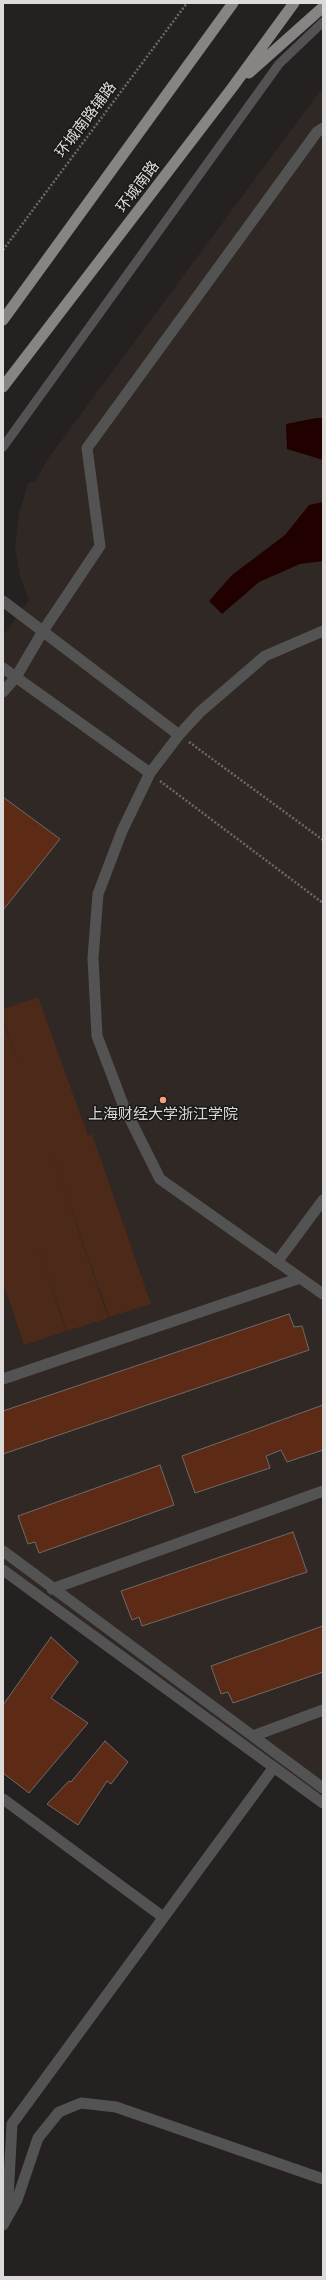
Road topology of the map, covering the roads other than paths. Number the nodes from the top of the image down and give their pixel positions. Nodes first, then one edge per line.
1 (233, 3) edge
2 (294, 3) edge
3 (323, 7) edge
4 (323, 22) edge
5 (232, 88) junction
6 (323, 128) edge
7 (3, 320) edge
8 (3, 388) edge
9 (3, 447) edge
10 (3, 601) edge
11 (323, 631) edge
12 (43, 632) junction
13 (3, 668) edge
14 (16, 677) junction
15 (3, 692) edge
16 (179, 735) junction
17 (150, 773) junction
18 (323, 1200) edge
19 (277, 1262) junction
20 (300, 1278) junction
21 (323, 1294) edge
22 (3, 1379) edge
23 (323, 1491) edge
24 (3, 1551) edge
25 (3, 1570) edge
26 (52, 1589) junction
27 (323, 1710) edge
28 (253, 1736) junction
29 (274, 1767) junction
30 (323, 1788) edge
31 (3, 1799) edge
32 (323, 1803) edge
33 (163, 1917) junction
34 (323, 2179) edge
35 (5, 2221) edge

1 - 7 main road, 环城南路
2 - 5 main road, 环城南路
3 - 5 main road
4 - 9 lane
5 - 8 main road, 环城南路
6 - 12 street
10 - 12 street
11 - 16 street
12 - 14 street
12 - 16 street
13 - 14 street
14 - 15 street
14 - 17 street
16 - 17 street
17 - 19 street
18 - 19 street
19 - 20 street
20 - 21 street
20 - 22 street
23 - 26 street
24 - 26 street
25 - 29 street
26 - 28 street
27 - 28 street
28 - 30 street
29 - 32 street
29 - 33 street
31 - 33 street
33 - 35 street
34 - 35 street

